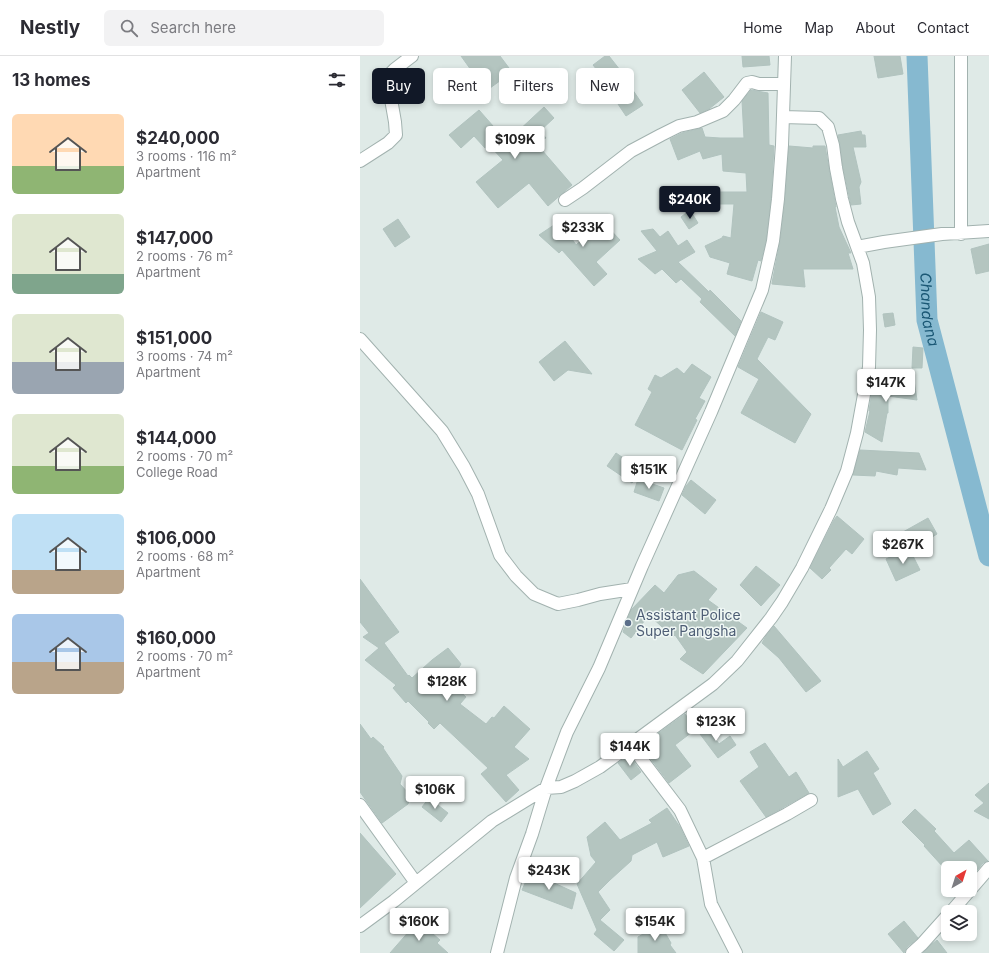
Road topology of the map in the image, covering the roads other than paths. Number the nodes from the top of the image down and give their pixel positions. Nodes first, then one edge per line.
1 (412, 56) edge
2 (785, 56) edge
3 (961, 56) edge
4 (784, 84) junction
5 (783, 117) junction
6 (360, 161) edge
7 (565, 200) dead end
8 (989, 231) edge
9 (960, 234) junction
10 (857, 247) junction
11 (360, 339) edge
12 (632, 589) junction
13 (631, 745) junction
14 (546, 788) junction
15 (811, 800) dead end
16 (360, 805) edge
17 (703, 858) junction
18 (989, 868) edge
19 (416, 883) junction
20 (957, 905) edge
21 (941, 923) edge
22 (360, 926) edge
23 (497, 953) edge
24 (736, 953) edge
25 (912, 953) edge

1 - 6 street
2 - 4 street
3 - 9 street
4 - 5 street
4 - 7 street
5 - 10 street
5 - 12 street
8 - 9 street
9 - 10 street
10 - 13 street
11 - 12 street
12 - 14 street
13 - 14 street
13 - 17 street
14 - 19 street
14 - 23 street
15 - 17 street
16 - 19 street
17 - 24 street
18 - 20 street
19 - 22 street
21 - 25 street

